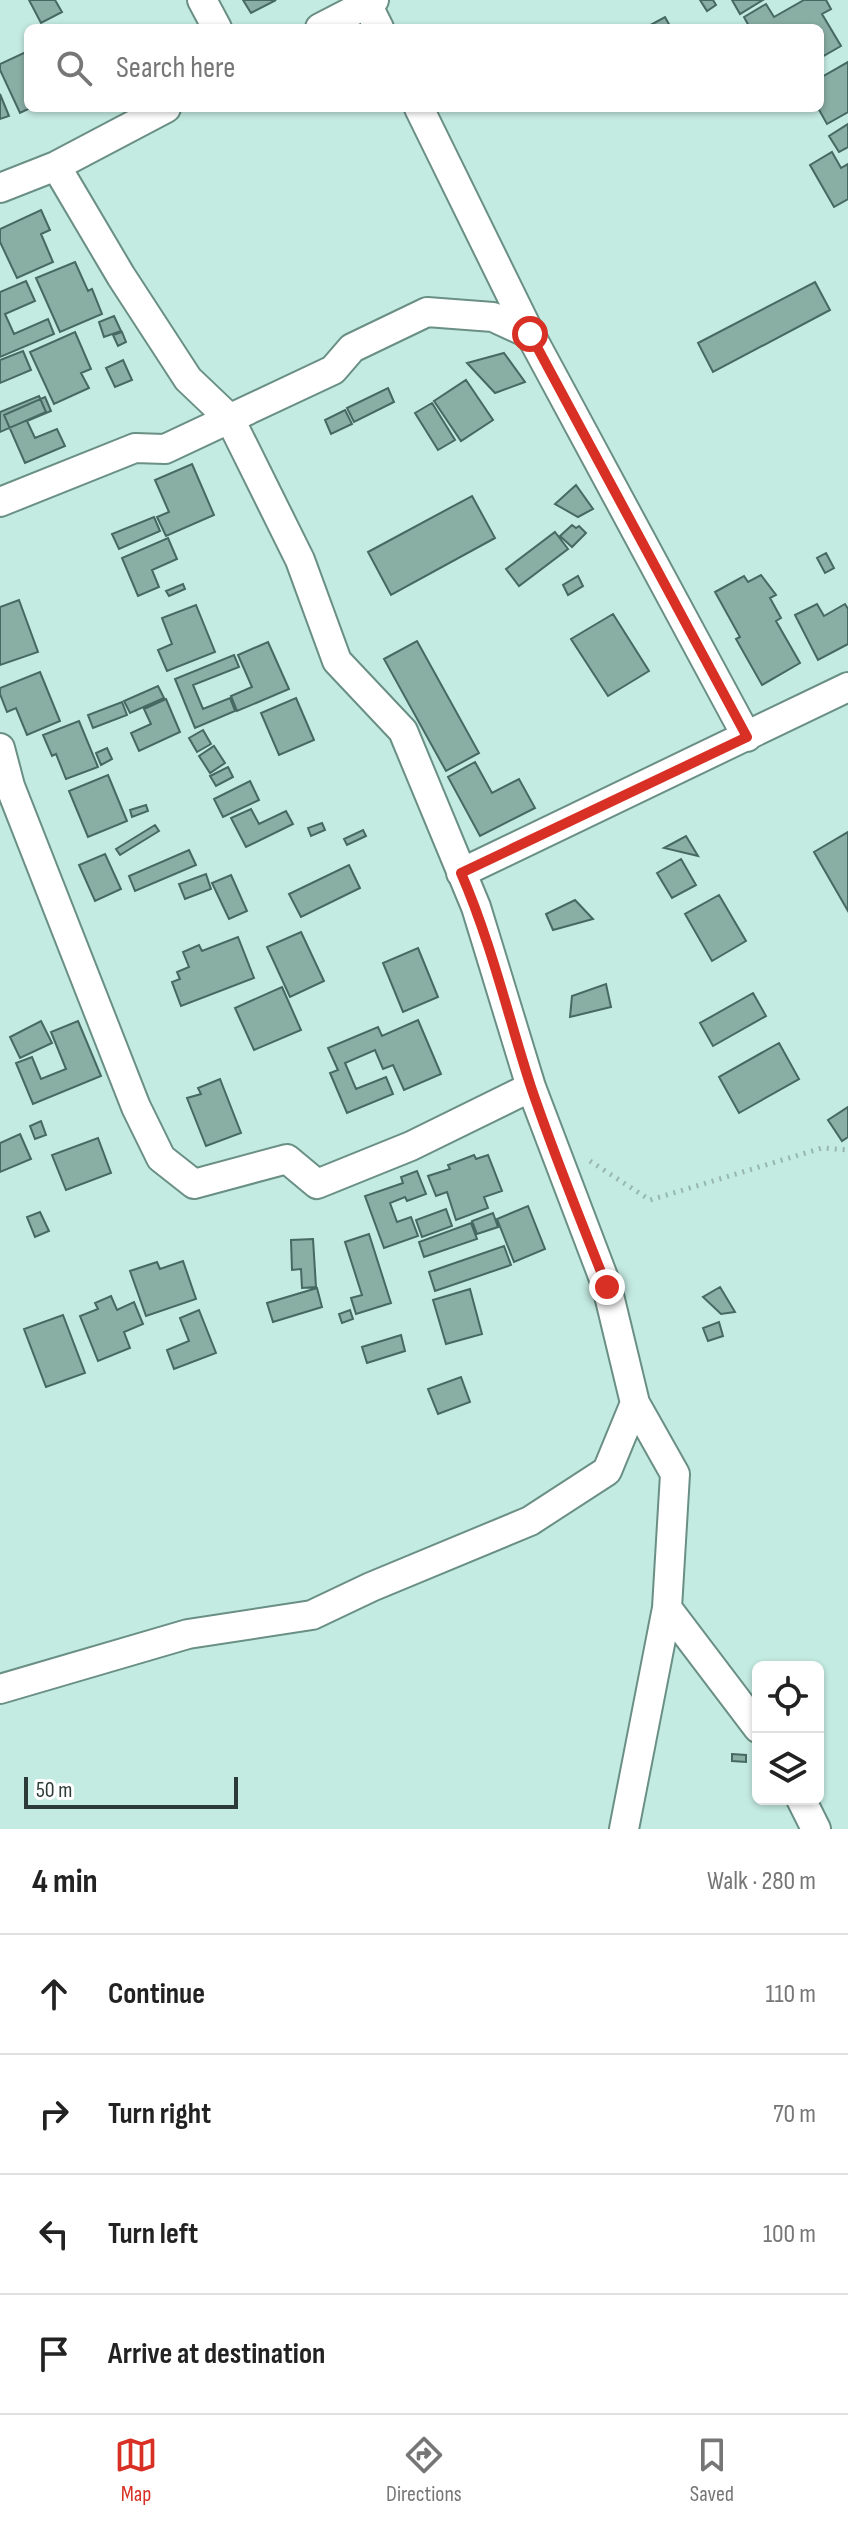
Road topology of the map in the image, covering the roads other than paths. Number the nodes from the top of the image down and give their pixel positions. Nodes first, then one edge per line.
1 (202, 0) edge
2 (373, 11) edge
3 (215, 24) edge
4 (332, 24) edge
5 (158, 112) edge
6 (421, 112) edge
7 (56, 166) junction
8 (0, 188) edge
9 (530, 334) junction
10 (230, 419) junction
11 (0, 502) edge
12 (848, 687) edge
13 (747, 737) junction
14 (0, 748) edge
15 (461, 873) junction
16 (531, 1087) junction
17 (635, 1403) junction
18 (667, 1608) junction
19 (0, 1689) edge
20 (752, 1720) edge
21 (804, 1805) edge
22 (624, 1829) edge
23 (816, 1829) edge

1 - 3 street
2 - 4 street
5 - 7 street
6 - 9 street
7 - 8 street
7 - 10 street
9 - 10 street
9 - 13 street
10 - 11 street
10 - 15 street
12 - 13 street
13 - 15 street
14 - 16 street
15 - 16 street
16 - 17 street
17 - 18 street
17 - 19 street
18 - 20 street
18 - 22 street
21 - 23 street

